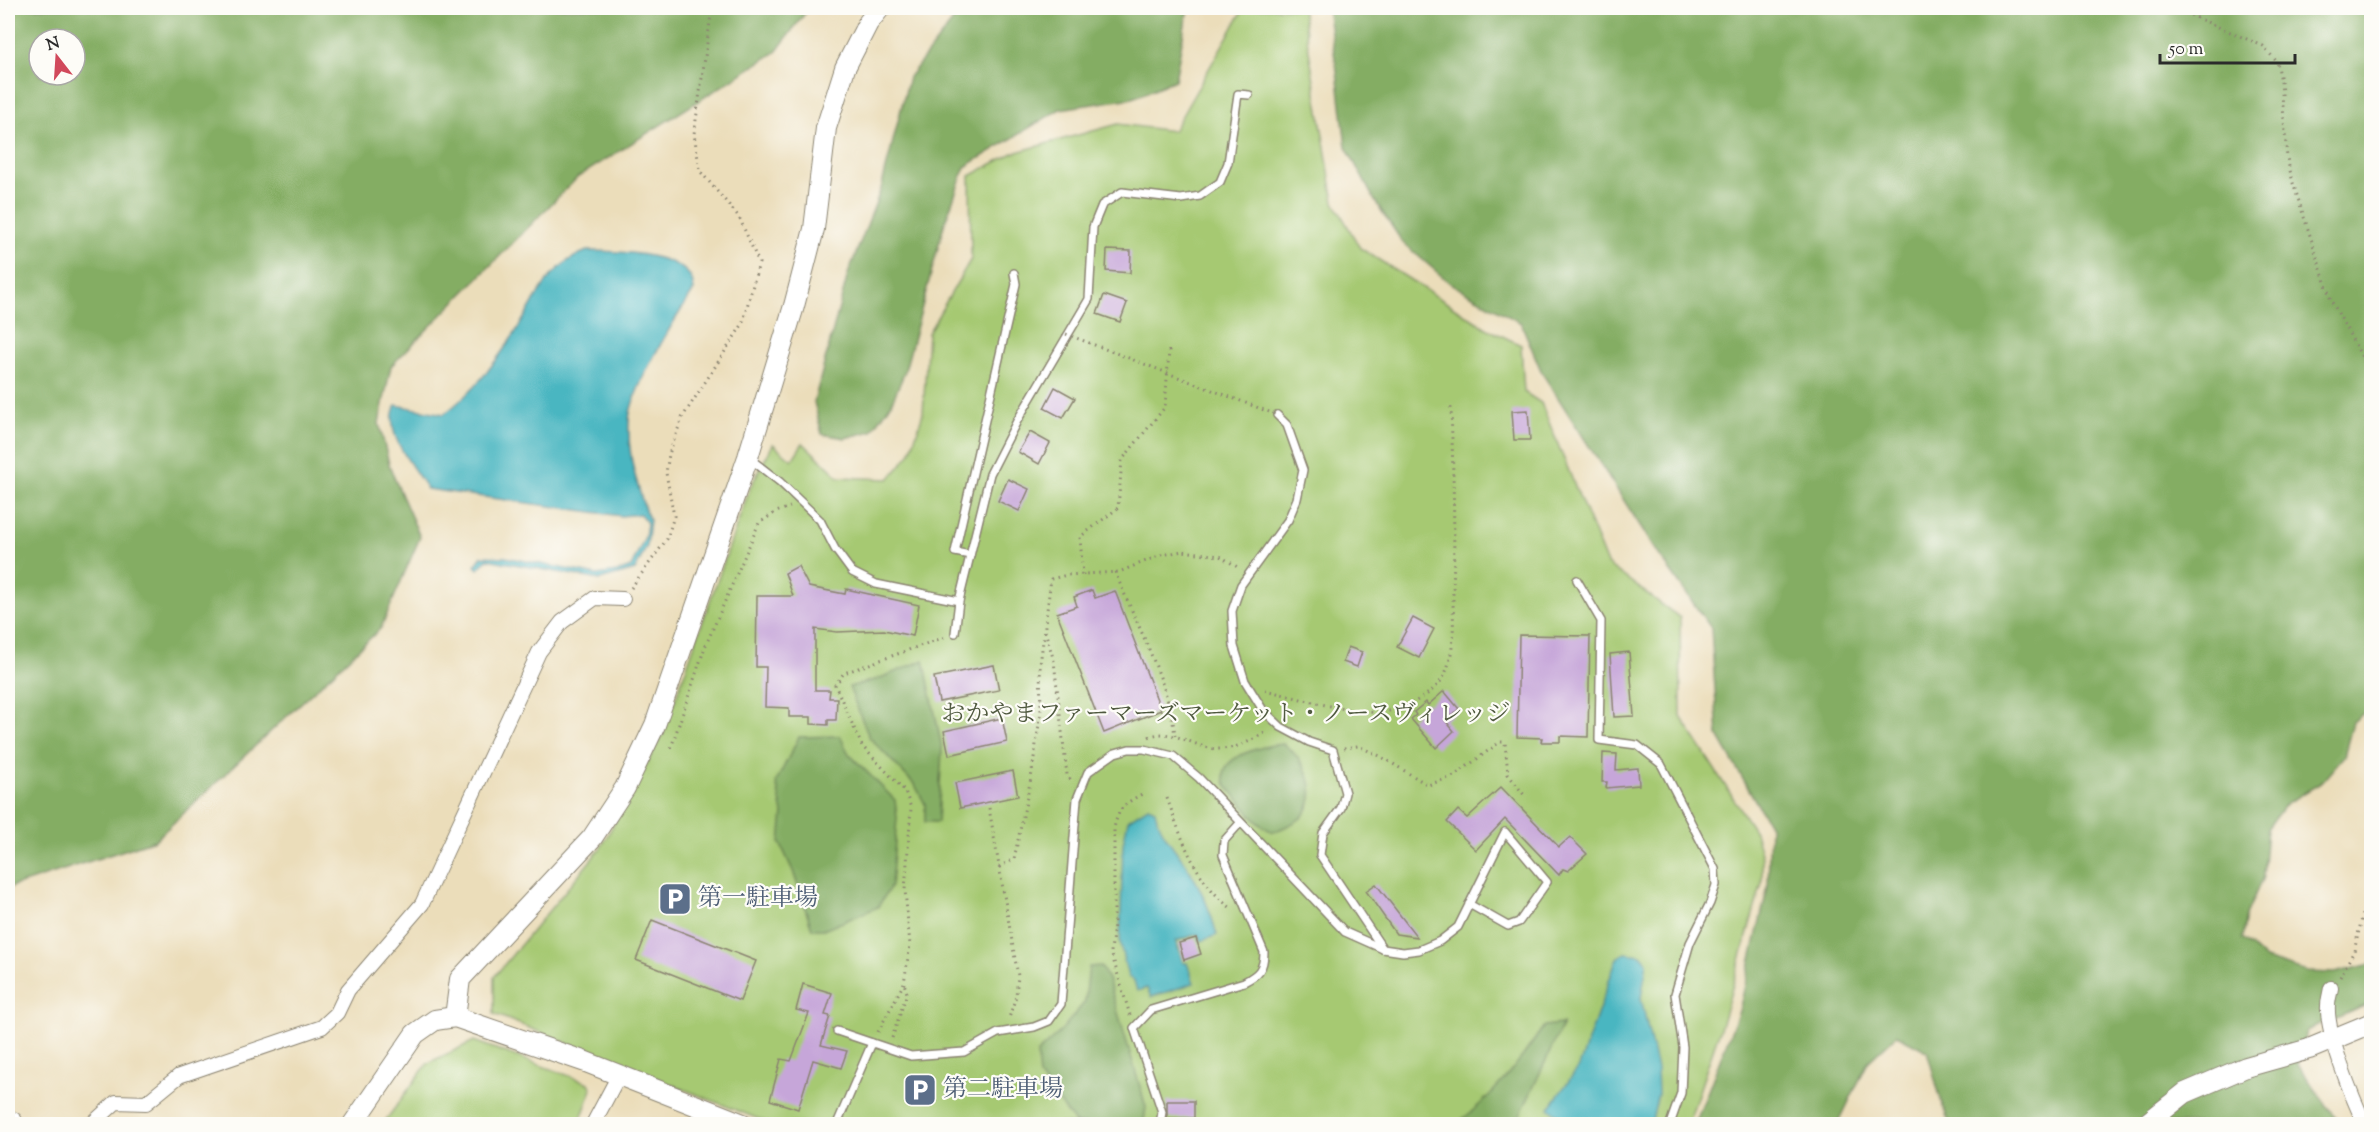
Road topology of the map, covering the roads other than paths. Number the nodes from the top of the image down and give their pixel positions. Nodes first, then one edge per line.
1 (880, 8) edge
2 (1249, 95) dead end
3 (1014, 273) dead end
4 (1277, 415) road end
5 (748, 457) junction
6 (970, 555) junction
7 (1577, 580) dead end
8 (623, 599) road end
9 (959, 601) junction
10 (955, 633) road end
11 (1240, 823) junction
12 (1469, 904) junction
13 (1383, 949) junction
14 (2331, 988) road end
15 (455, 1017) junction
16 (2372, 1023) edge
17 (837, 1031) dead end
18 (2334, 1039) junction
19 (872, 1043) junction
20 (619, 1075) junction
21 (92, 1125) edge
22 (353, 1125) edge
23 (593, 1125) edge
24 (742, 1125) edge
25 (837, 1125) edge
26 (1160, 1125) edge
27 (1670, 1125) edge
28 (2146, 1125) edge
29 (2365, 1125) edge

1 - 5 street
2 - 6 lane
3 - 6 lane
4 - 13 lane
5 - 9 lane
5 - 15 street
6 - 9 lane
7 - 27 lane
8 - 21 street
9 - 10 lane
11 - 13 lane
11 - 19 lane
11 - 26 lane
12 - 12 lane
12 - 13 lane
14 - 18 street
15 - 20 street
15 - 22 street
16 - 18 street
17 - 19 lane
18 - 28 street
18 - 29 street
19 - 25 lane
20 - 23 street
20 - 24 street

